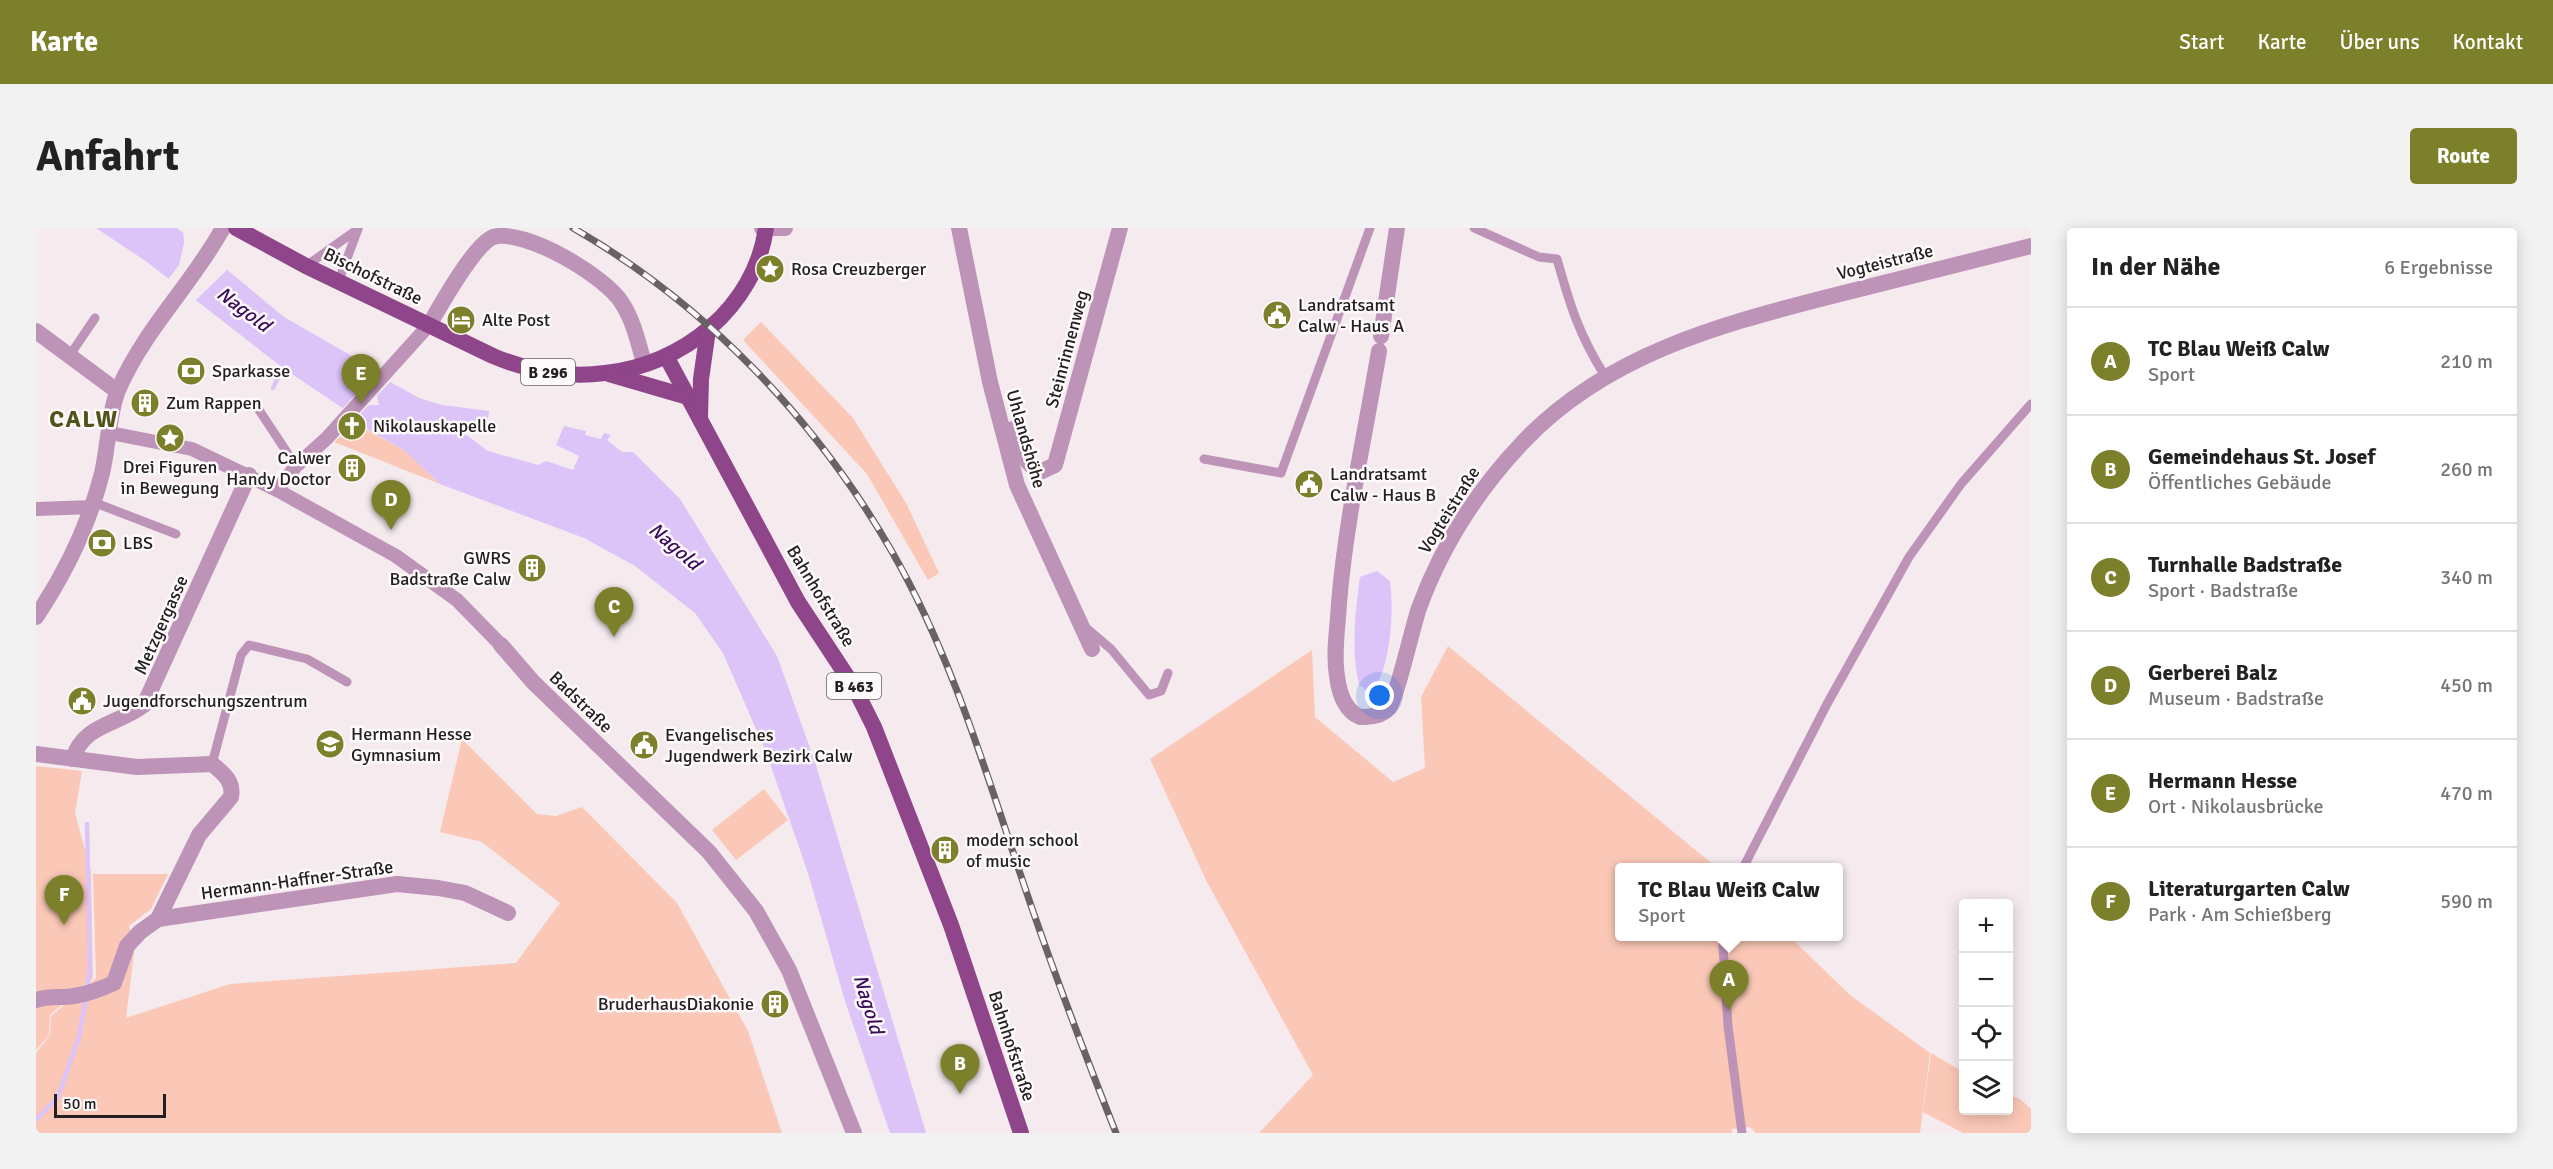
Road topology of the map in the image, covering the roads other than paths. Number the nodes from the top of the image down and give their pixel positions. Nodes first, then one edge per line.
1 (223, 228) edge
2 (236, 228) edge
3 (358, 228) edge
4 (785, 228) edge
5 (959, 228) edge
6 (1120, 228) edge
7 (1370, 228) edge
8 (1397, 228) edge
9 (1474, 228) edge
10 (764, 229) edge
11 (2031, 246) edge
12 (306, 266) junction
13 (339, 280) junction
14 (95, 318) dead end
15 (429, 325) junction
16 (708, 330) junction
17 (36, 331) edge
18 (70, 355) junction
19 (666, 356) junction
20 (644, 363) junction
21 (606, 373) junction
22 (1605, 376) junction
23 (990, 382) junction
24 (117, 391) junction
25 (688, 397) junction
26 (2031, 404) edge
27 (257, 407) dead end
28 (700, 418) junction
29 (110, 432) junction
30 (1204, 459) dead end
31 (296, 466) junction
32 (249, 475) junction
33 (278, 490) junction
34 (93, 504) junction
35 (36, 509) edge
36 (176, 534) dead end
37 (42, 600) edge
38 (36, 617) edge
39 (1080, 623) junction
40 (501, 645) joint
41 (1092, 649) dead end
42 (1168, 673) dead end
43 (347, 682) dead end
44 (36, 754) edge
45 (74, 759) junction
46 (212, 764) junction
47 (1745, 863) edge
48 (508, 913) dead end
49 (158, 919) junction
50 (1724, 941) edge
51 (36, 1000) edge
52 (854, 1133) edge
53 (1021, 1133) edge
54 (1742, 1133) edge

1 - 24 street
2 - 12 main road, Bischofstraße / B 296
3 - 12 lane
3 - 13 lane
4 - 10 street
5 - 23 street, Uhlandshöhe
6 - 23 street, Steinrinnenweg
7 - 30 lane
8 - 22 street, Vogteistraße
9 - 22 lane
10 - 16 main road, B 296
11 - 22 street, Vogteistraße
12 - 13 main road, Bischofstraße / B 296
13 - 15 main road, Bischofstraße / B 296
14 - 18 lane
15 - 20 street
15 - 21 main road, B 296
15 - 31 street
16 - 19 main road, B 296
16 - 28 main road
17 - 18 street
18 - 24 street
19 - 20 main road, B 296
19 - 25 main road, Bahnhofstraße / B 463
20 - 21 main road, B 296
21 - 25 main road
23 - 39 street, Uhlandshöhe
24 - 29 street
25 - 28 main road, Bahnhofstraße / B 463
26 - 47 lane
27 - 31 lane
28 - 53 main road, Bahnhofstraße / B 463
29 - 32 street, Badstraße
29 - 34 street
31 - 33 street
32 - 33 street, Badstraße
32 - 45 street, Metzgergasse
33 - 40 street, Badstraße
34 - 35 street
34 - 36 lane
34 - 37 street
37 - 38 street
39 - 41 street, Uhlandshöhe
39 - 42 lane
40 - 52 street, Badstraße
43 - 46 lane
44 - 45 street
45 - 46 street
46 - 49 street
48 - 49 street, Hermann-Haffner-Straße
49 - 51 street
50 - 54 lane

